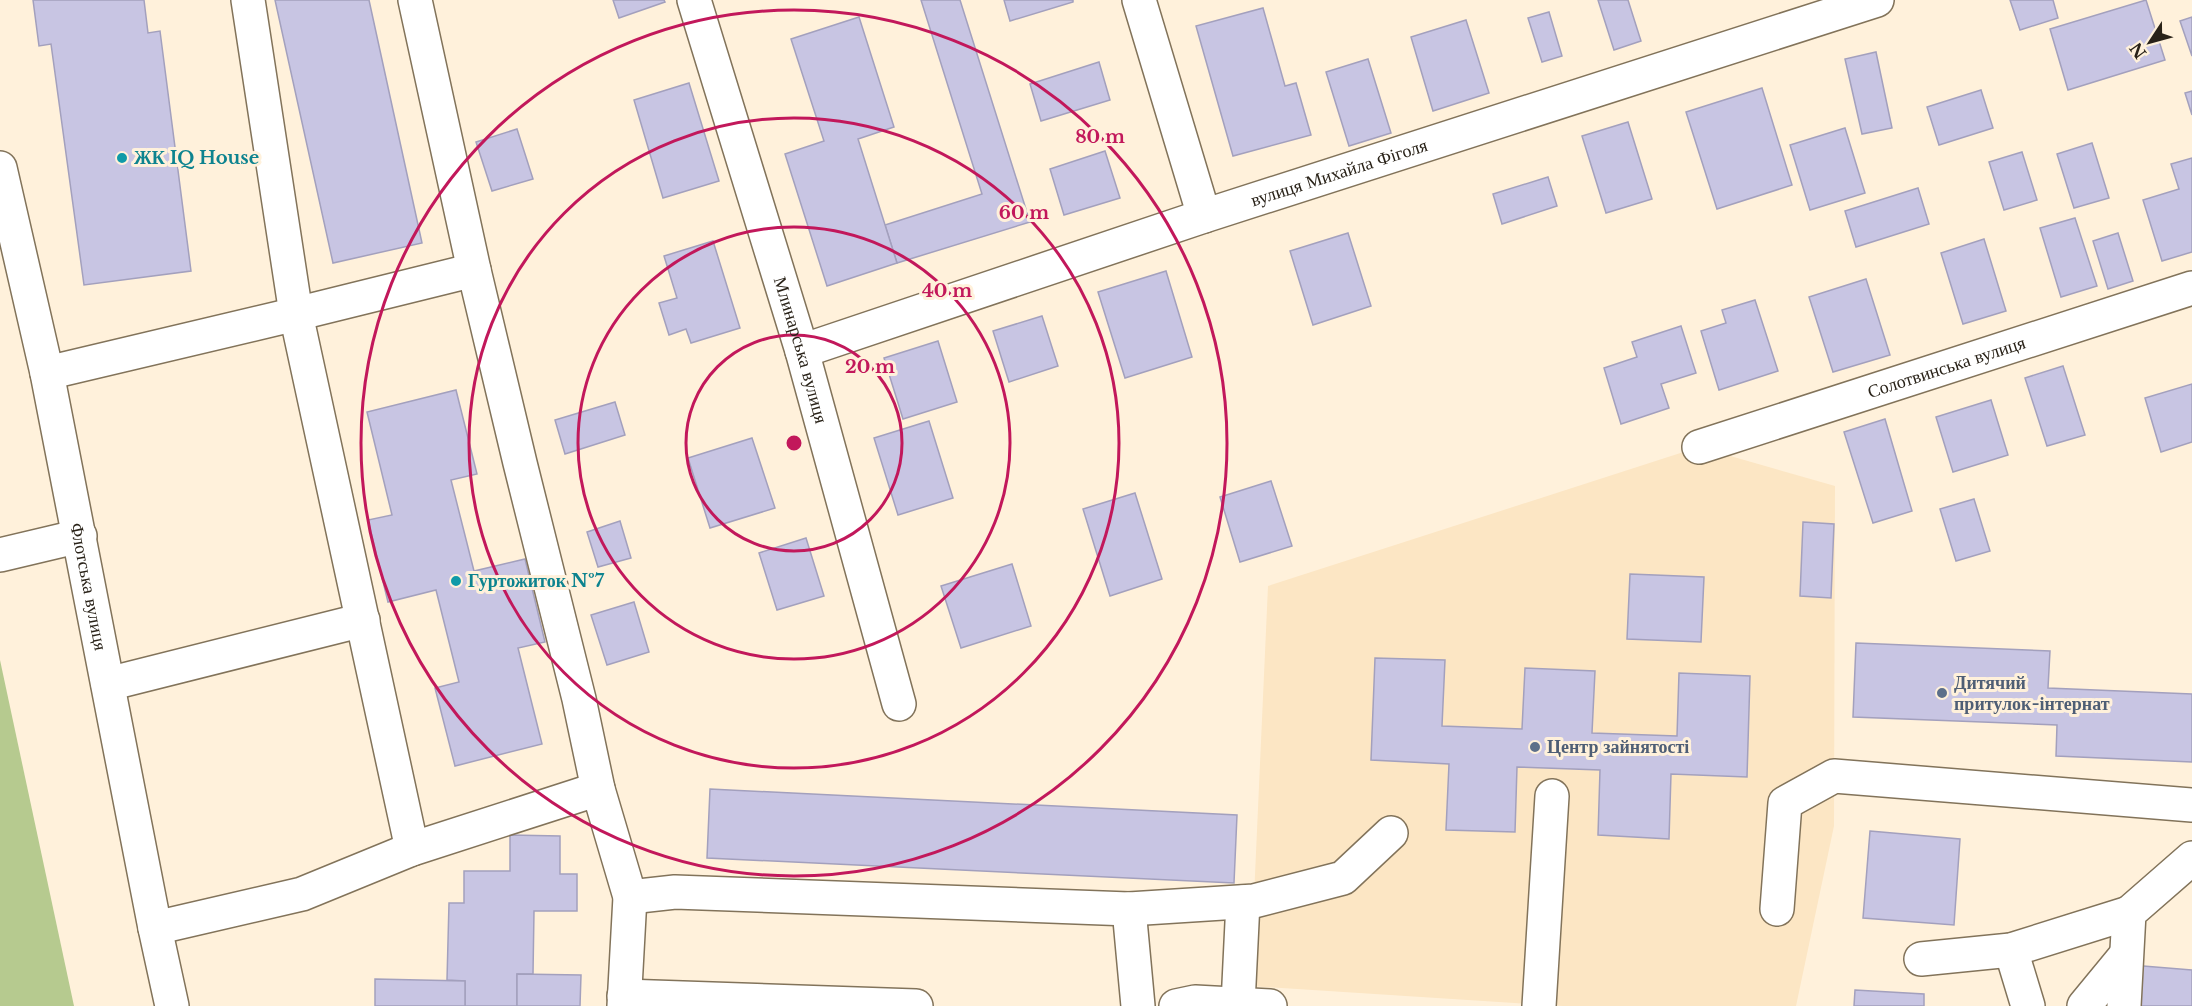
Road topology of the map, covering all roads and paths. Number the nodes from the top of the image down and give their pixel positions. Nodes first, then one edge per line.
1 (248, 0) edge
2 (415, 0) edge
3 (1139, 0) edge
4 (1877, 0) edge
5 (700, 2) edge
6 (0, 168) edge
7 (1204, 216) junction
8 (474, 270) junction
9 (2192, 288) edge
10 (296, 314) junction
11 (802, 351) junction
12 (47, 373) junction
13 (1699, 447) dead end
14 (80, 537) junction
15 (0, 555) edge
16 (363, 620) junction
17 (108, 684) junction
18 (899, 704) dead end
19 (598, 789) junction
20 (1552, 796) dead end
21 (2192, 805) edge
22 (1391, 833) dead end
23 (412, 849) junction
24 (2192, 858) edge
25 (630, 897) junction
26 (1243, 902) junction
27 (1129, 909) junction
28 (1777, 909) dead end
29 (2129, 913) junction
30 (155, 928) junction
31 (2011, 950) junction
32 (2127, 955) junction
33 (1921, 959) dead end
34 (624, 1001) edge
35 (1254, 1005) edge
36 (172, 1006) edge
37 (916, 1006) edge
38 (1138, 1006) edge
39 (1176, 1006) edge
40 (1539, 1006) edge
41 (2028, 1006) edge
42 (2084, 1006) edge
43 (2124, 1006) edge

1 - 10 street
2 - 8 street
3 - 7 street
4 - 7 street, вулиця Михайла Фіголя
5 - 11 street, Млинарська вулиця
6 - 12 street, Флотська вулиця
7 - 11 street, вулиця Михайла Фіголя
8 - 10 street
8 - 19 street
9 - 13 street, Солотвинська вулиця
10 - 12 street
10 - 16 street
11 - 18 street, Млинарська вулиця
12 - 14 street, Флотська вулиця
14 - 15 street
14 - 17 street, Флотська вулиця
16 - 17 street
16 - 23 street
17 - 30 street, Флотська вулиця
19 - 23 street
19 - 25 street
20 - 40 street
21 - 28 street
22 - 26 street
23 - 30 street
24 - 29 street
25 - 27 street
25 - 34 street
26 - 27 street
26 - 35 street
27 - 38 street
29 - 31 street
29 - 32 street
30 - 36 street, Флотська вулиця
31 - 33 street
31 - 41 street
32 - 42 street
32 - 43 street
34 - 37 street
35 - 39 street

